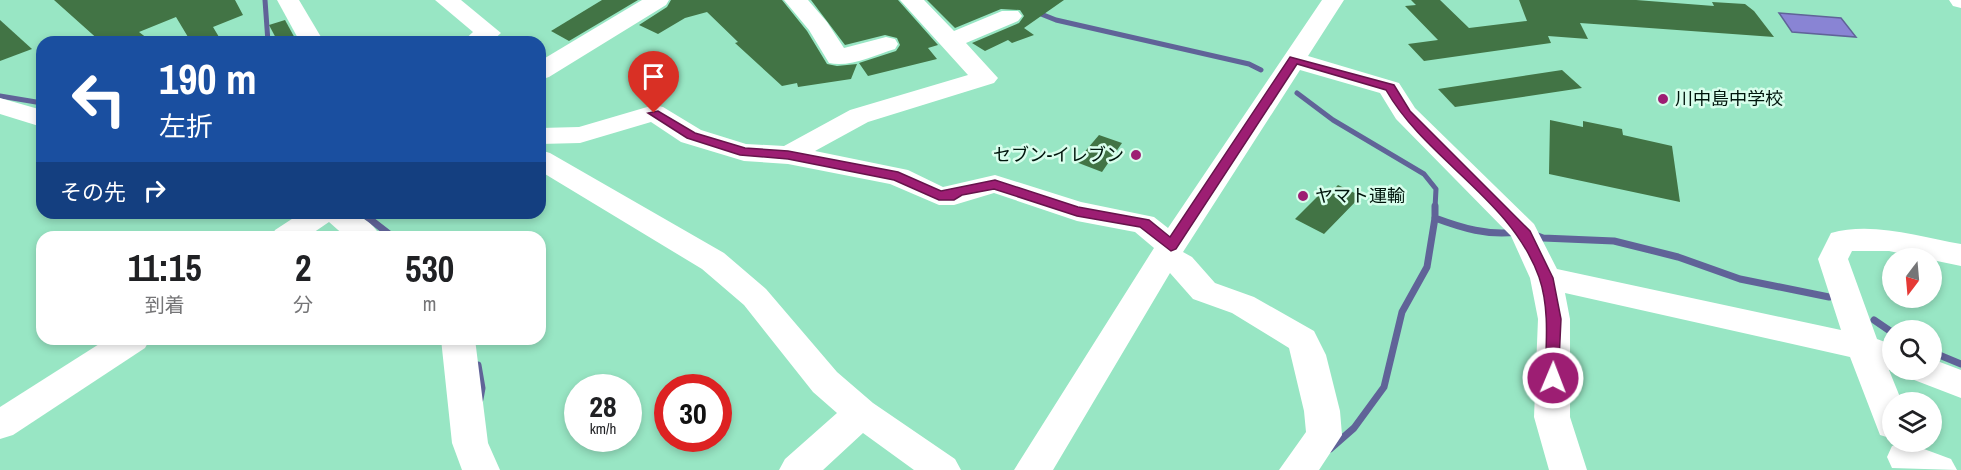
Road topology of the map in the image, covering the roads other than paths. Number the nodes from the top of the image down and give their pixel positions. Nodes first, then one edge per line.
1 (288, 0) edge
2 (658, 0) edge
3 (795, 0) edge
4 (911, 0) edge
5 (1333, 0) edge
6 (464, 4) edge
7 (1010, 16) dead end
8 (309, 36) edge
9 (484, 36) edge
10 (950, 41) junction
11 (886, 44) dead end
12 (1294, 60) junction
13 (546, 68) edge
14 (0, 106) edge
15 (36, 117) edge
16 (546, 136) edge
17 (788, 155) junction
18 (546, 163) edge
19 (313, 219) edge
20 (344, 219) edge
21 (295, 231) edge
22 (358, 231) edge
23 (1168, 251) junction
24 (1961, 255) edge
25 (1546, 278) junction
26 (124, 345) edge
27 (459, 345) edge
28 (1878, 353) edge
29 (1942, 377) edge
30 (1961, 384) edge
31 (1888, 392) edge
32 (861, 412) junction
33 (0, 424) edge
34 (1909, 452) edge
35 (481, 470) edge
36 (798, 470) edge
37 (942, 470) edge
38 (1033, 470) edge
39 (1298, 470) edge
40 (1568, 470) edge
41 (1938, 470) edge

1 - 8 street
2 - 13 street
3 - 11 street
4 - 10 street
5 - 12 street
6 - 9 street
7 - 10 street
10 - 17 street
12 - 23 street
12 - 25 street
14 - 15 street
16 - 17 street
17 - 23 street
18 - 32 street
19 - 21 street
20 - 22 street
23 - 38 street
23 - 39 street
24 - 28 street
25 - 28 street
25 - 40 street
26 - 33 street
27 - 35 street
28 - 31 street
29 - 30 street
32 - 36 street
32 - 37 street
34 - 41 street

